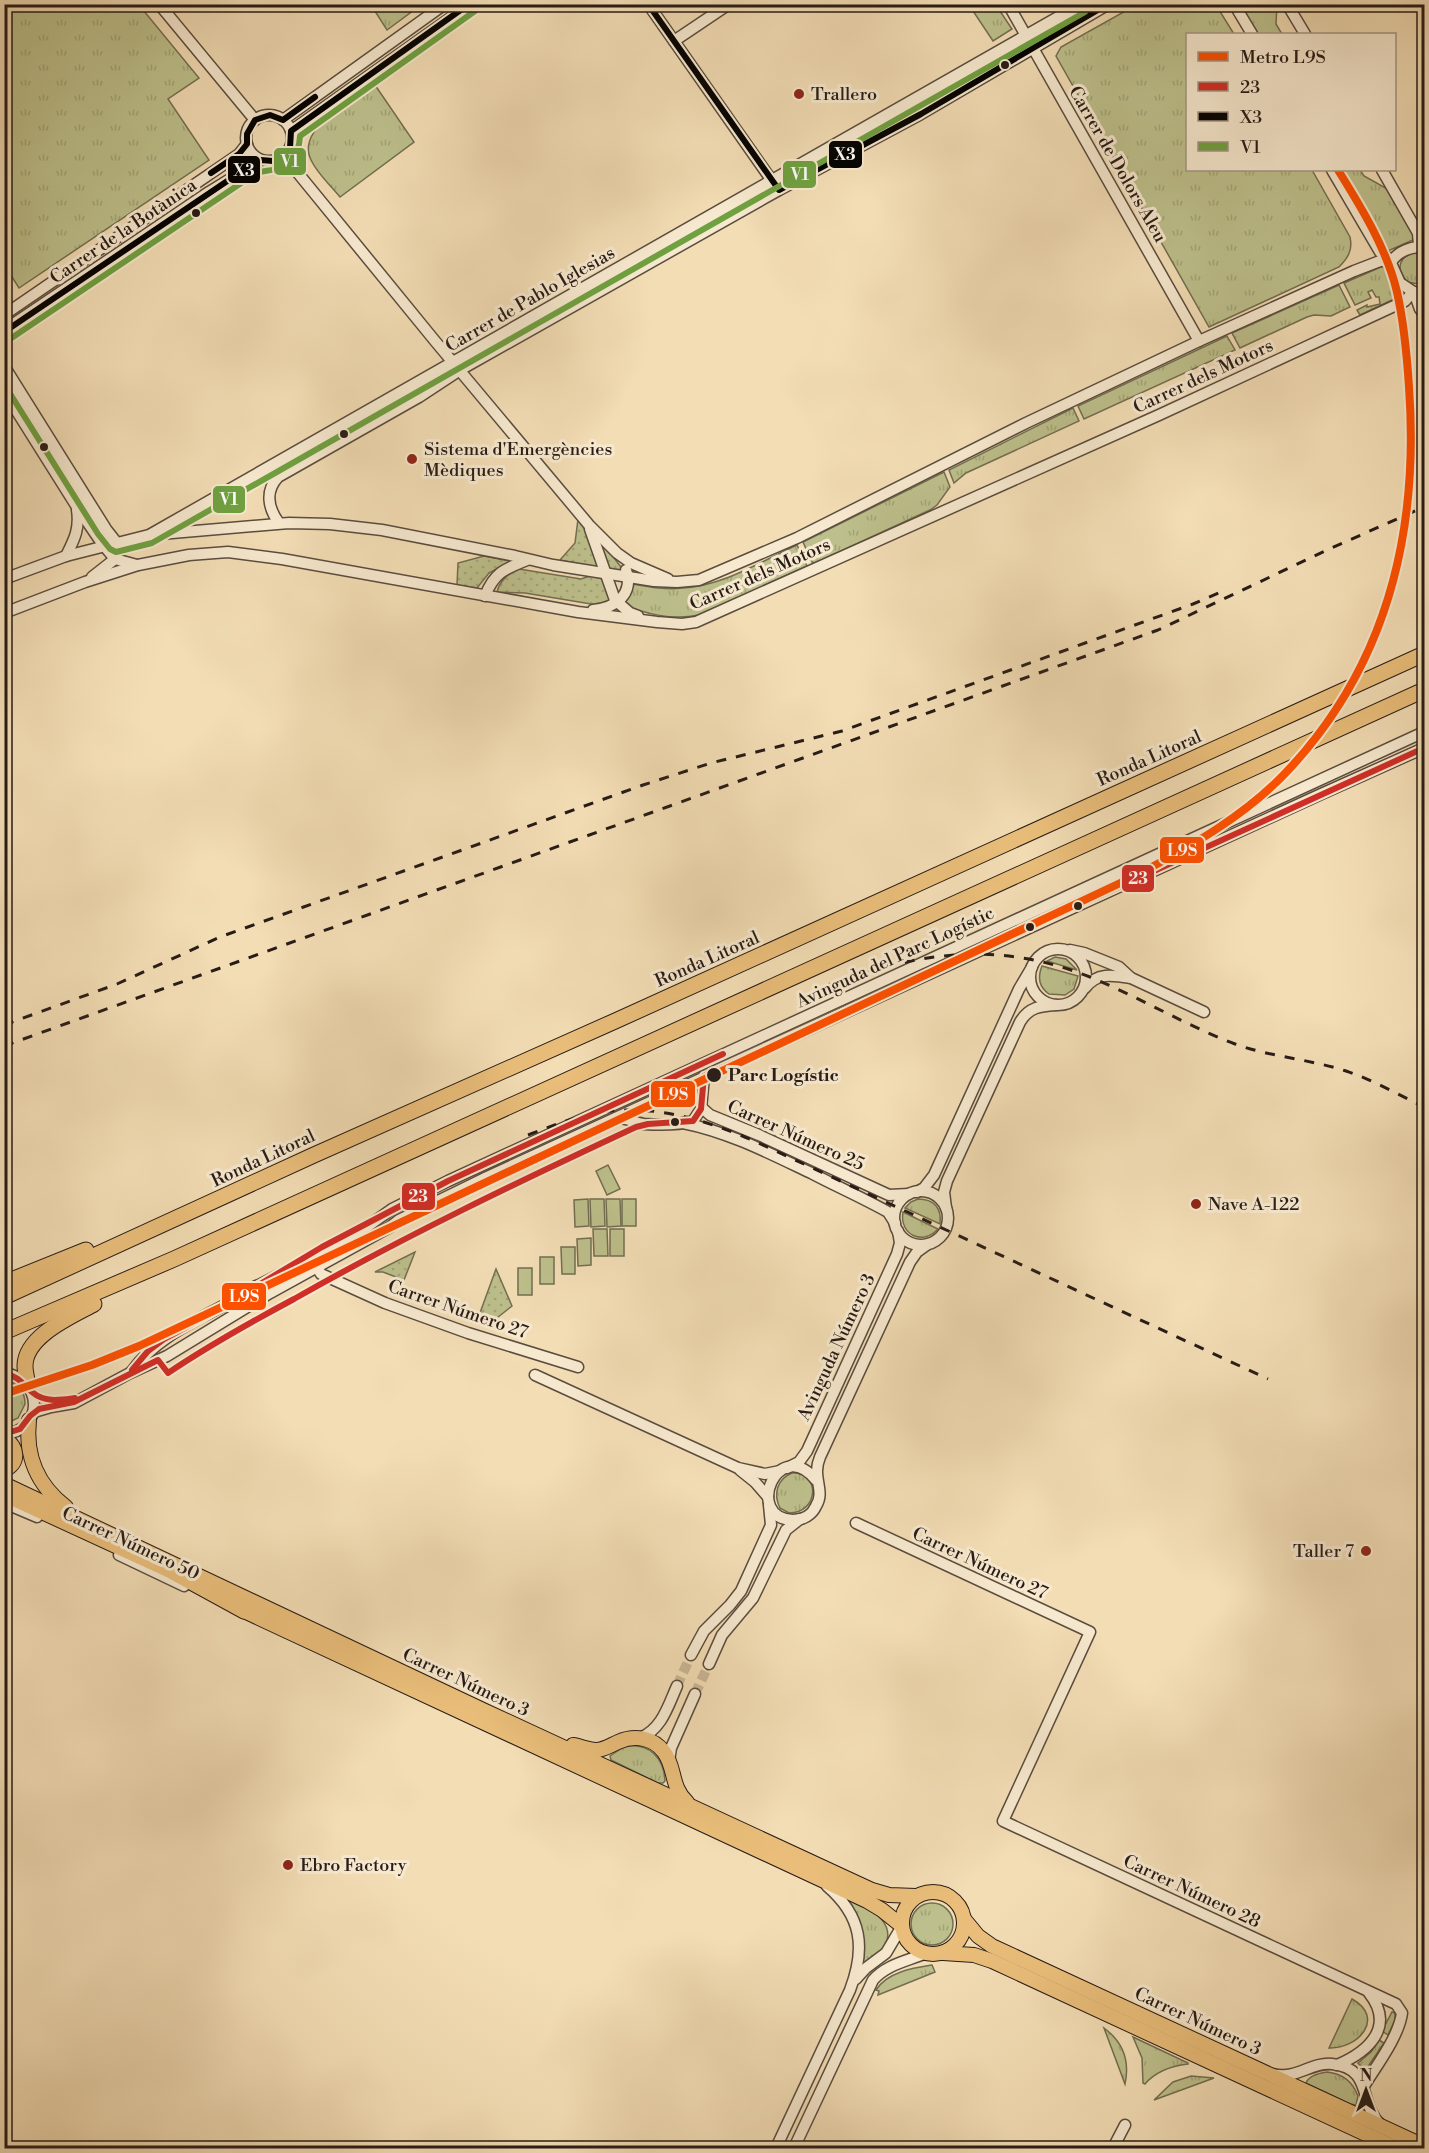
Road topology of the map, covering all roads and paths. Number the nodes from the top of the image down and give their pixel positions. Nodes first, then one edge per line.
1 (445, 4) edge
2 (470, 4) edge
3 (648, 4) edge
4 (729, 4) edge
5 (1008, 4) edge
6 (1081, 4) edge
7 (1109, 4) edge
8 (1234, 4) edge
9 (1287, 4) edge
10 (165, 6) edge
11 (1251, 33) edge
12 (1304, 33) edge
13 (1026, 37) junction
14 (674, 41) junction
15 (1033, 48) junction
16 (962, 73) junction
17 (967, 86) junction
18 (928, 91) junction
19 (937, 104) junction
20 (255, 120) junction
21 (283, 120) junction
22 (291, 131) junction
23 (247, 144) junction
24 (284, 156) junction
25 (261, 160) junction
26 (1333, 171) edge
27 (1383, 171) edge
28 (771, 179) junction
29 (779, 190) junction
30 (1403, 206) junction
31 (1425, 225) edge
32 (1423, 246) edge
33 (1391, 261) junction
34 (1417, 292) edge
35 (1425, 314) edge
36 (4, 315) edge
37 (4, 334) edge
38 (1199, 341) junction
39 (4, 343) edge
40 (4, 366) edge
41 (457, 366) junction
42 (4, 391) edge
43 (76, 507) junction
44 (279, 523) junction
45 (589, 525) junction
46 (149, 535) junction
47 (117, 543) junction
48 (105, 546) junction
49 (617, 553) junction
50 (66, 556) junction
51 (115, 559) junction
52 (527, 560) junction
53 (138, 565) junction
54 (605, 572) junction
55 (628, 576) junction
56 (4, 579) edge
57 (85, 582) junction
58 (677, 582) junction
59 (485, 596) junction
60 (617, 604) junction
61 (578, 612) junction
62 (4, 613) edge
63 (657, 622) junction
64 (1425, 654) edge
65 (1425, 690) edge
66 (1425, 732) edge
67 (1425, 748) edge
68 (1063, 949) junction
69 (1032, 967) junction
70 (1131, 978) junction
71 (1083, 991) junction
72 (1056, 1005) junction
73 (1204, 1012) dead end
74 (704, 1076) junction
75 (701, 1107) junction
76 (614, 1118) junction
77 (683, 1123) junction
78 (256, 1183) junction
79 (913, 1193) junction
80 (946, 1208) junction
81 (382, 1216) junction
82 (897, 1227) junction
83 (928, 1244) junction
84 (174, 1259) junction
85 (315, 1265) junction
86 (11, 1281) edge
87 (251, 1290) junction
88 (4, 1297) edge
89 (205, 1317) junction
90 (4, 1332) edge
91 (158, 1360) junction
92 (578, 1367) dead end
93 (4, 1373) edge
94 (130, 1373) junction
95 (535, 1375) dead end
96 (30, 1388) junction
97 (79, 1399) junction
98 (32, 1416) junction
99 (4, 1436) edge
100 (738, 1468) junction
101 (4, 1470) edge
102 (783, 1470) junction
103 (816, 1480) junction
104 (4, 1484) edge
105 (4, 1494) edge
106 (768, 1499) junction
107 (4, 1503) edge
108 (801, 1519) junction
109 (87, 1522) junction
110 (856, 1523) dead end
111 (244, 1611) junction
112 (691, 1655) tunnel mouth
113 (708, 1664) tunnel mouth
114 (677, 1686) tunnel mouth
115 (695, 1694) tunnel mouth
116 (640, 1738) junction
117 (548, 1740) junction
118 (669, 1761) junction
119 (690, 1805) junction
120 (1003, 1821) joint
121 (819, 1879) junction
122 (916, 1896) junction
123 (964, 1919) junction
124 (902, 1926) junction
125 (926, 1953) junction
126 (943, 1953) junction
127 (850, 1990) junction
128 (1367, 1990) junction
129 (1337, 2065) junction
130 (1265, 2072) junction
131 (1364, 2086) junction
132 (1125, 2125) dead end
133 (1384, 2127) junction
134 (1371, 2137) junction
135 (1425, 2146) edge
136 (776, 2148) edge
137 (794, 2148) edge
138 (1113, 2148) edge
139 (1383, 2148) edge
140 (1396, 2148) edge

1 - 21 street
2 - 22 street
3 - 14 street
4 - 14 street
5 - 13 street, Carrer de Dolors Aleu
6 - 13 street, Carrer de Pablo Iglesias
7 - 15 street, Carrer de Pablo Iglesias
8 - 11 street
9 - 12 street
10 - 20 street
13 - 15 street, Carrer de Dolors Aleu
13 - 16 street, Carrer de Pablo Iglesias
14 - 28 street
15 - 17 street, Carrer de Pablo Iglesias
15 - 38 street, Carrer de Dolors Aleu
16 - 17 street
16 - 18 street, Carrer de Pablo Iglesias
17 - 19 street, Carrer de Pablo Iglesias
18 - 19 street
18 - 28 street, Carrer de Pablo Iglesias
19 - 29 street, Carrer de Pablo Iglesias
20 - 21 street
20 - 23 street
21 - 22 street
22 - 24 street
23 - 25 street
23 - 36 street, Carrer de la Botànica
24 - 25 street
24 - 41 street
25 - 37 street, Carrer de la Botànica
26 - 33 street
27 - 30 street
28 - 29 street
28 - 41 street, Carrer de Pablo Iglesias
29 - 41 street, Carrer de Pablo Iglesias
30 - 31 street
30 - 32 street
32 - 33 street, Carrer dels Motors
33 - 34 street
33 - 38 street, Carrer dels Motors
34 - 35 street
34 - 63 street, Carrer dels Motors
37 - 39 street
38 - 58 street, Carrer dels Motors
40 - 47 street
41 - 44 street, Carrer de Pablo Iglesias
41 - 45 street
41 - 46 street, Carrer de Pablo Iglesias
42 - 43 street
43 - 48 street
43 - 50 street
44 - 46 street, Carrer dels Motors
44 - 52 street, Carrer dels Motors
45 - 49 street
45 - 54 street
46 - 47 street, Carrer dels Motors
47 - 48 street, Carrer dels Motors
47 - 51 street
48 - 50 street, Carrer dels Motors
48 - 51 street
49 - 55 street
49 - 58 street
50 - 56 street, Carrer dels Motors
51 - 53 street
51 - 57 street
52 - 54 street, Carrer dels Motors
52 - 59 street
53 - 57 street, Carrer dels Motors
53 - 59 street, Carrer dels Motors
54 - 55 street, Carrer dels Motors
54 - 60 street
55 - 58 street, Carrer dels Motors
55 - 60 street
57 - 62 street, Carrer dels Motors
59 - 61 street, Carrer dels Motors
60 - 61 street
60 - 63 street
61 - 63 street, Carrer dels Motors
64 - 78 highway, Ronda Litoral
65 - 84 highway
66 - 81 street, Avinguda del Parc Logístic
67 - 74 street, Avinguda del Parc Logístic
68 - 69 street
68 - 70 street
68 - 71 street
69 - 72 street
69 - 79 street
70 - 71 street
70 - 73 street
71 - 72 street
72 - 80 street
74 - 75 street, Carrer Número 25
74 - 76 street, Avinguda del Parc Logístic
75 - 77 street
75 - 79 street, Carrer Número 25
76 - 77 street
76 - 85 street, Avinguda del Parc Logístic
77 - 82 street, Carrer Número 25
78 - 86 highway
78 - 88 highway, Ronda Litoral
79 - 80 street
79 - 82 street
80 - 83 street
81 - 85 street, Avinguda del Parc Logístic
81 - 87 street, Avinguda del Parc Logístic
82 - 83 street
82 - 102 street, Avinguda Número 3
83 - 103 street, Avinguda Número 3
84 - 90 highway
84 - 96 highway
85 - 87 street, Avinguda del Parc Logístic
85 - 91 street, Avinguda del Parc Logístic
85 - 92 street, Carrer Número 27
87 - 89 street, Avinguda del Parc Logístic
89 - 91 street, Avinguda del Parc Logístic
89 - 94 street, Avinguda del Parc Logístic
91 - 94 street, Avinguda del Parc Logístic
93 - 96 street, Avinguda del Parc Logístic
94 - 97 street, Avinguda del Parc Logístic
95 - 100 street
96 - 97 street, Avinguda del Parc Logístic
96 - 98 street
97 - 98 street, Avinguda del Parc Logístic
98 - 99 street, Avinguda del Parc Logístic
98 - 109 main road
99 - 101 main road
100 - 102 street
100 - 106 street
102 - 103 street
102 - 106 street
103 - 108 street
104 - 109 main road, Carrer Número 3
105 - 111 highway
106 - 108 street
106 - 112 street
107 - 111 street, Carrer Número 50
108 - 113 street
109 - 117 main road, Carrer Número 3
110 - 120 street, Carrer Número 27
111 - 121 main road, Carrer Número 3
114 - 116 street
115 - 118 street
116 - 117 main road
116 - 118 main road
117 - 119 main road, Carrer Número 3
118 - 119 main road
119 - 122 main road, Carrer Número 3
120 - 128 street, Carrer Número 28
121 - 124 main road, Carrer Número 3
121 - 127 street
122 - 123 main road
122 - 124 main road
123 - 126 main road
123 - 130 main road, Carrer Número 3
124 - 125 main road
124 - 127 street
125 - 126 main road
125 - 137 street
126 - 134 main road, Carrer Número 3
127 - 136 street
128 - 129 street
128 - 131 street, Carrer Número 28
129 - 130 street
129 - 131 street
130 - 133 main road, Carrer Número 3
131 - 133 street
132 - 138 street
133 - 135 main road, Carrer Número 3
134 - 139 main road
134 - 140 main road, Carrer Número 3

